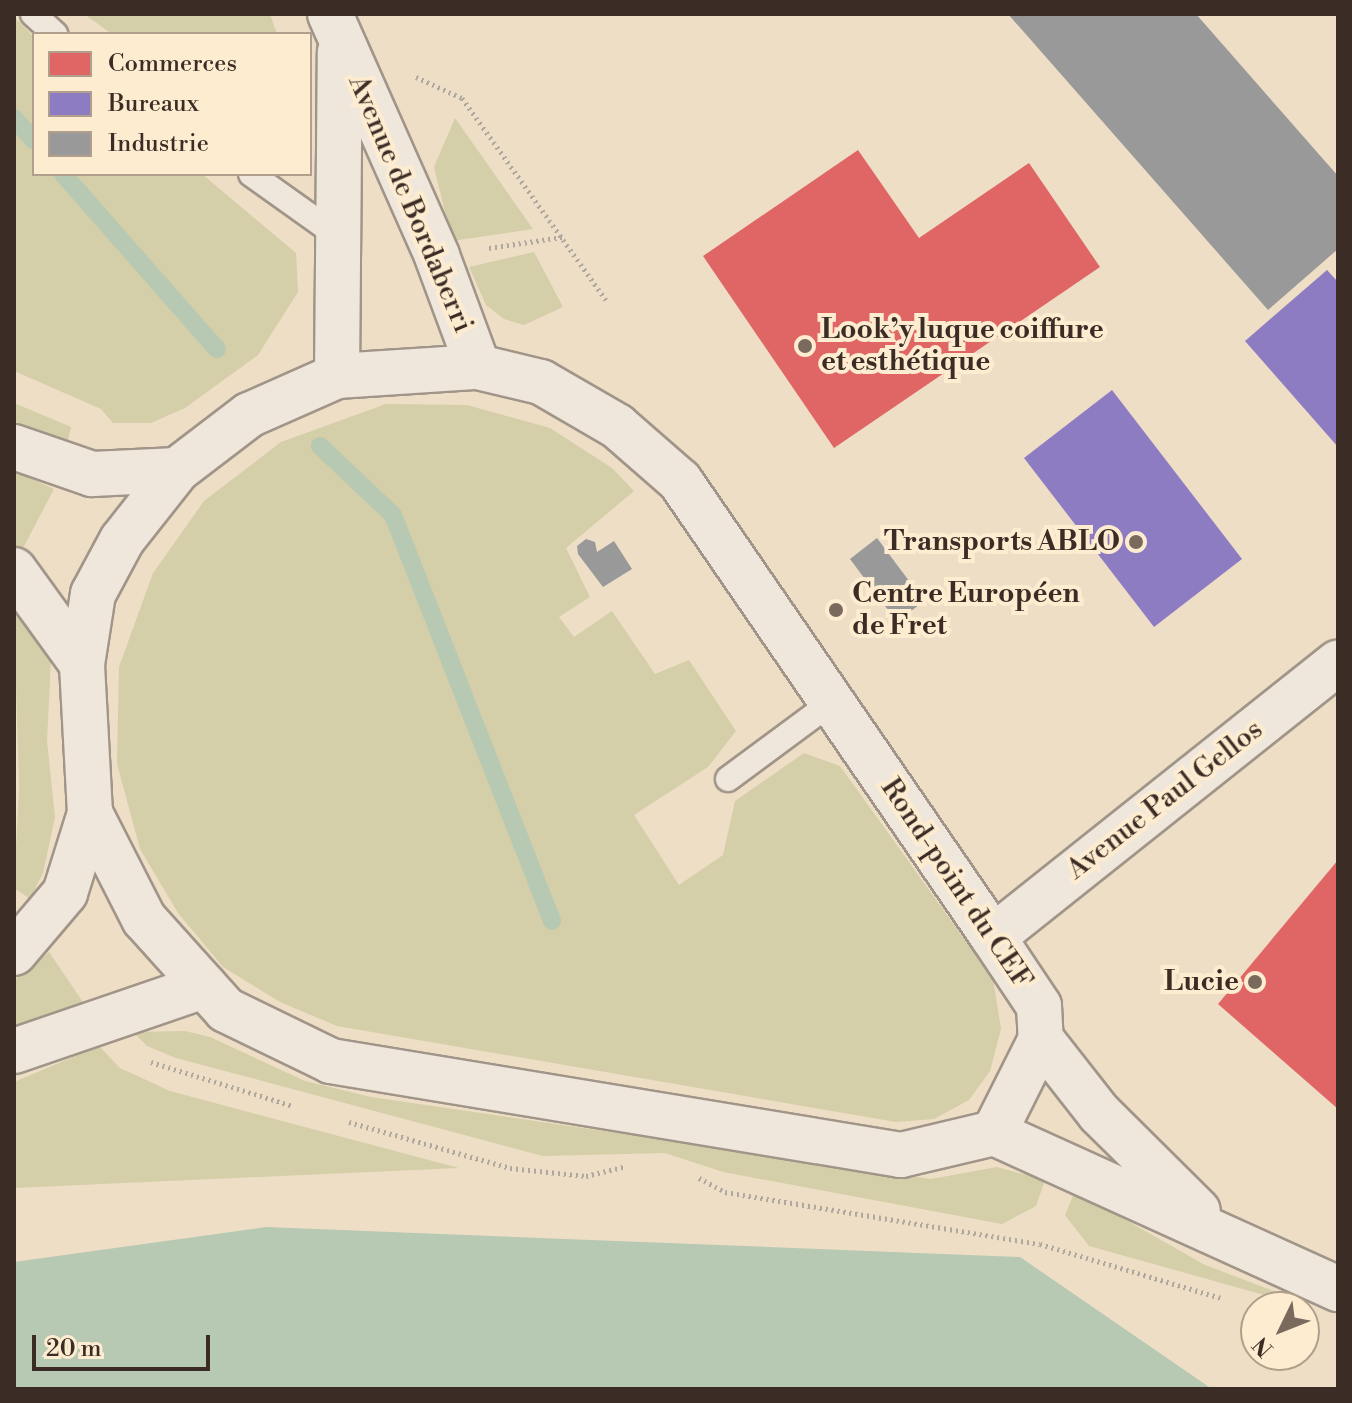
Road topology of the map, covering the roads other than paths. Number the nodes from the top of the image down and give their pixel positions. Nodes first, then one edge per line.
1 (33, 14) edge
2 (335, 28) edge
3 (53, 32) edge
4 (254, 176) edge
5 (335, 234) junction
6 (478, 367) junction
7 (337, 376) junction
8 (14, 447) edge
9 (177, 470) junction
10 (14, 570) edge
11 (1338, 663) edge
12 (82, 664) junction
13 (832, 702) junction
14 (728, 779) dead end
15 (90, 813) junction
16 (993, 937) junction
17 (14, 953) edge
18 (204, 986) junction
19 (1041, 1039) junction
20 (14, 1051) edge
21 (994, 1133) junction
22 (1218, 1230) junction
23 (1338, 1289) edge

1 - 3 lane
2 - 5 main road, Avenue de Bordaberri
2 - 6 main road, Avenue de Bordaberri
4 - 5 lane
5 - 7 main road, Avenue de Bordaberri
6 - 7 main road, Rond-point du CEF
6 - 13 main road, Rond-point du CEF
7 - 9 main road, Rond-point du CEF
8 - 9 main road
9 - 12 main road, Rond-point du CEF
10 - 12 main road
11 - 16 main road, Avenue Paul Gellos
12 - 15 main road, Rond-point du CEF
13 - 14 lane
13 - 16 main road, Rond-point du CEF
15 - 17 main road
15 - 18 main road, Rond-point du CEF
16 - 19 main road, Rond-point du CEF
18 - 20 main road
18 - 21 main road, Rond-point du CEF
19 - 21 main road
19 - 22 main road
21 - 22 main road
22 - 23 main road

